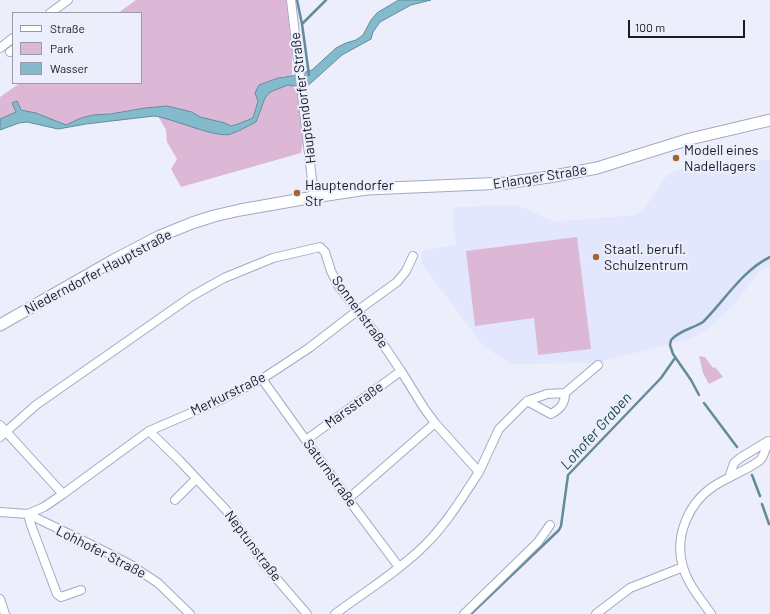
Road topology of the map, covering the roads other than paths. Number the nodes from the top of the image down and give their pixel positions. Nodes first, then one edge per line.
1 (68, 0) edge
2 (291, 0) edge
3 (51, 12) edge
4 (12, 38) edge
5 (1, 44) edge
6 (766, 122) edge
7 (314, 197) junction
8 (413, 256) dead end
9 (356, 311) junction
10 (0, 325) edge
11 (598, 365) dead end
12 (401, 371) junction
13 (262, 379) junction
14 (565, 393) junction
15 (526, 402) junction
16 (434, 423) junction
17 (0, 425) edge
18 (149, 431) junction
19 (3, 434) edge
20 (306, 440) junction
21 (770, 440) edge
22 (479, 472) junction
23 (729, 478) junction
24 (196, 479) junction
25 (63, 494) junction
26 (348, 499) junction
27 (175, 500) dead end
28 (0, 512) edge
29 (28, 514) junction
30 (550, 525) dead end
31 (399, 567) junction
32 (682, 567) junction
33 (81, 590) dead end
34 (0, 599) edge
35 (5, 614) edge
36 (190, 614) edge
37 (307, 614) edge
38 (335, 614) edge
39 (464, 614) edge
40 (596, 614) edge
41 (711, 614) edge

1 - 3 street
2 - 7 street, Hauptendorfer Straße
4 - 5 street
6 - 7 street, Erlanger Straße
7 - 10 street, Niederndorfer Hauptstraße
8 - 9 street, Merkurstraße
9 - 12 street, Sonnenstraße
9 - 13 street, Merkurstraße
9 - 19 street, Sonnenstraße
11 - 14 street
12 - 16 street, Sonnenstraße
12 - 20 street, Marsstraße
13 - 18 street, Merkurstraße
13 - 20 street, Saturnstraße
14 - 15 street
14 - 15 street
15 - 22 street
16 - 22 street, Sonnenstraße
16 - 26 street
17 - 19 street
18 - 24 street, Neptunstraße
18 - 25 street, Merkurstraße
19 - 25 street
20 - 26 street, Saturnstraße
21 - 23 street
21 - 23 street
22 - 31 street
23 - 32 street
24 - 27 street
24 - 37 street, Neptunstraße
25 - 29 street, Merkurstraße
26 - 31 street, Saturnstraße
28 - 29 street, Lohhofer Straße
29 - 33 street
29 - 36 street, Lohhofer Straße
30 - 39 street
31 - 38 street
32 - 40 street
32 - 41 street
34 - 35 street

